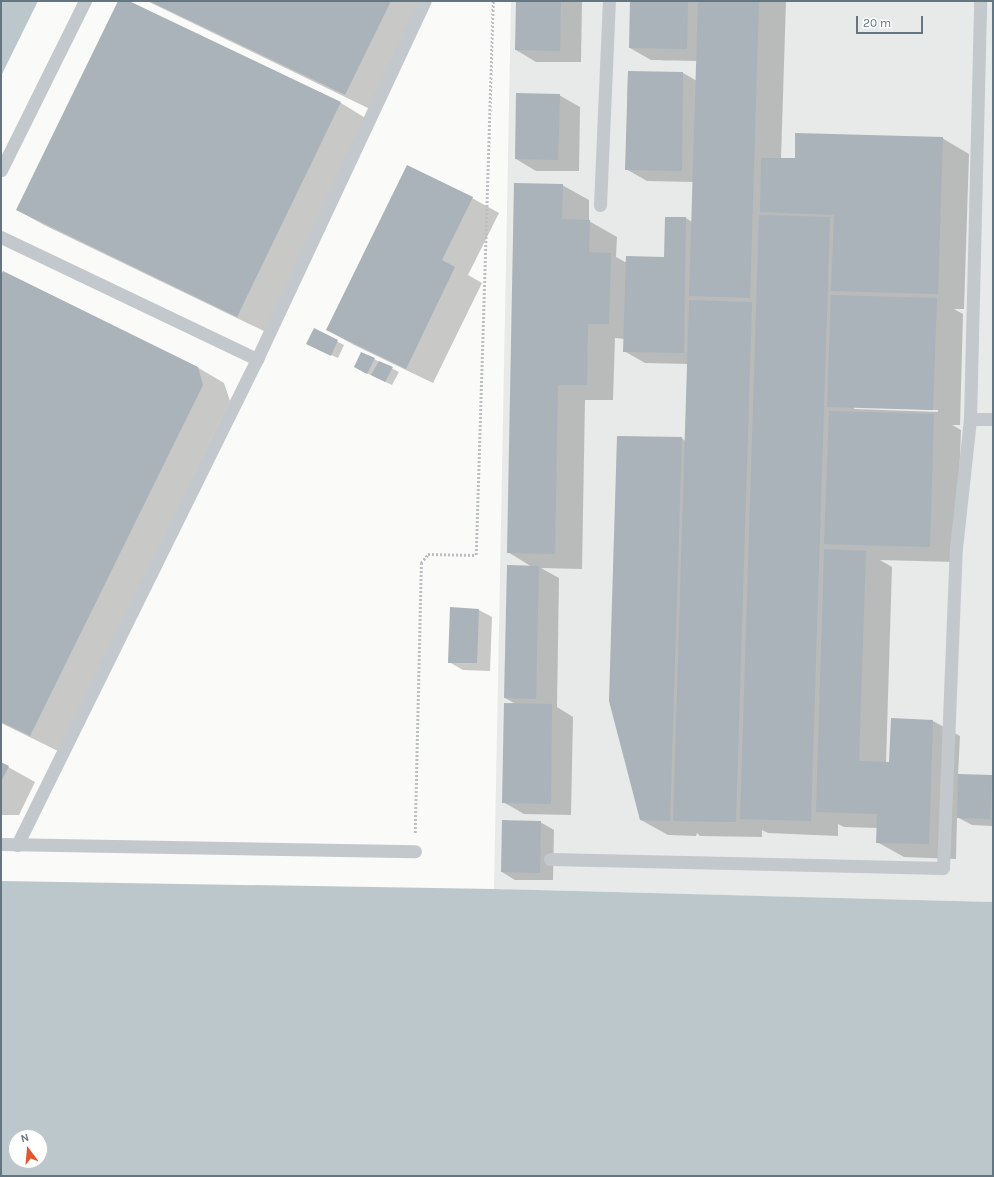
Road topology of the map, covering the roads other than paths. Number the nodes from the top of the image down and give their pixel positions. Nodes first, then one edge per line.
1 (85, 1) edge
2 (425, 1) edge
3 (609, 1) edge
4 (980, 1) edge
5 (1, 170) edge
6 (600, 205) dead end
7 (1, 237) edge
8 (257, 359) junction
9 (970, 419) junction
10 (993, 419) edge
11 (1, 844) edge
12 (18, 845) junction
13 (415, 851) road end
14 (550, 858) dead end

1 - 5 lane
2 - 8 lane
3 - 6 lane
4 - 9 lane
7 - 8 lane
8 - 12 lane
9 - 10 lane
9 - 14 lane
11 - 12 lane
12 - 13 lane

